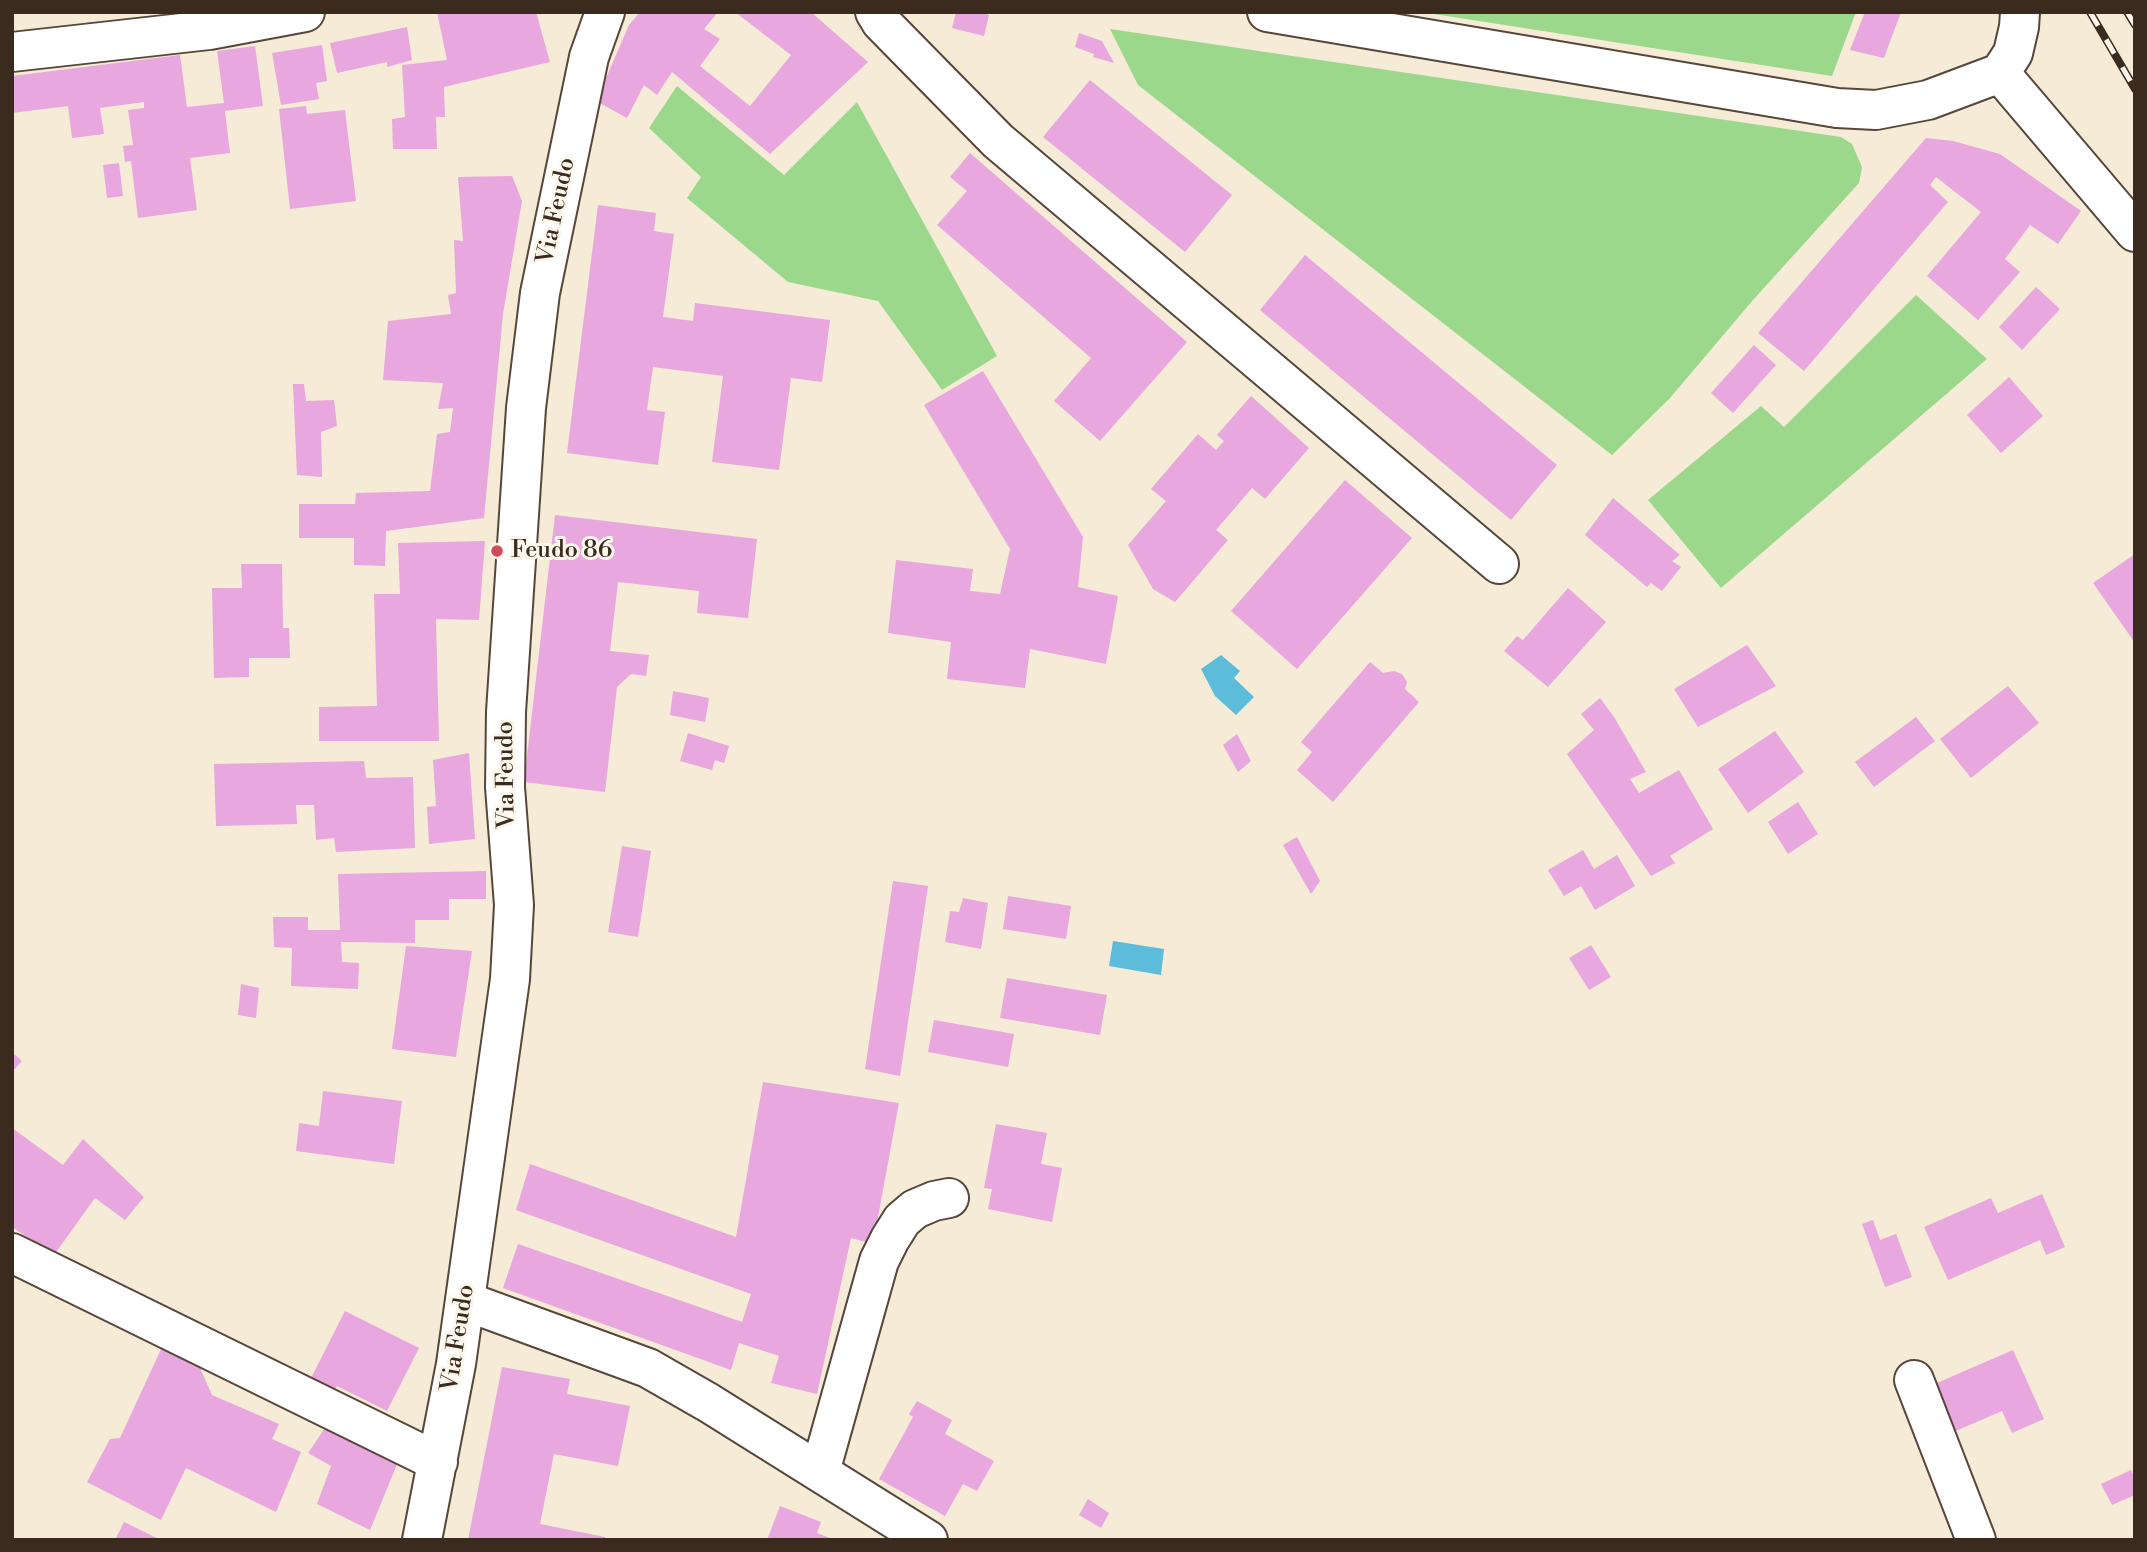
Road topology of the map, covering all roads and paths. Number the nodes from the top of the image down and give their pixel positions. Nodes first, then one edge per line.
1 (305, 12) edge
2 (875, 12) edge
3 (1267, 12) edge
4 (2020, 12) edge
5 (594, 22) edge
6 (12, 52) edge
7 (2000, 74) junction
8 (2135, 232) edge
9 (1499, 564) dead end
10 (949, 1198) dead end
11 (12, 1253) edge
12 (465, 1301) junction
13 (1914, 1380) dead end
14 (438, 1462) junction
15 (820, 1472) junction
16 (422, 1540) edge
17 (928, 1540) edge
18 (1976, 1540) edge

1 - 6 street
2 - 9 street
3 - 7 street
4 - 7 street
5 - 12 street, Via Feudo
7 - 8 street
10 - 15 street
11 - 14 street
12 - 14 street, Via Feudo
12 - 15 street
13 - 18 street
14 - 16 street, Via Feudo
15 - 17 street

